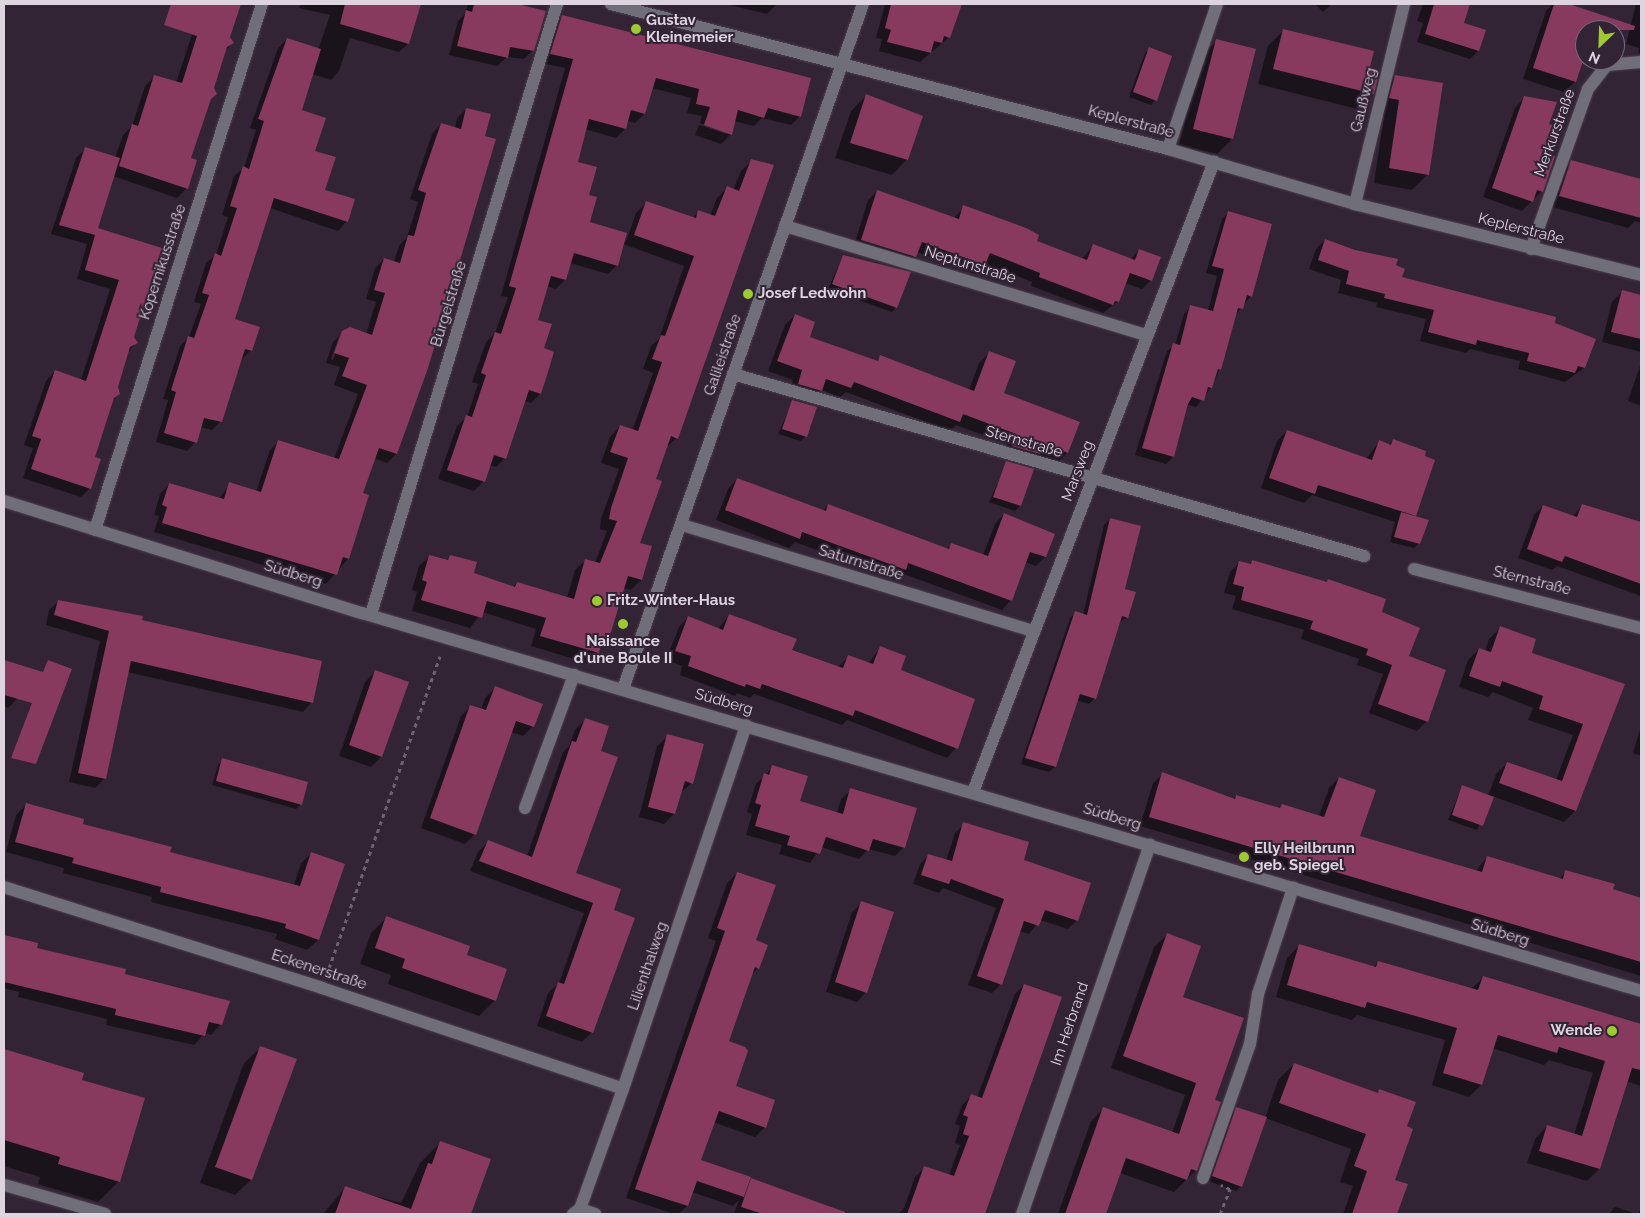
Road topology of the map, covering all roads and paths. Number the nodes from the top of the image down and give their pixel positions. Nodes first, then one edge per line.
1 (262, 4) edge
2 (557, 4) edge
3 (611, 4) edge
4 (863, 4) edge
5 (1217, 4) edge
6 (1404, 4) edge
7 (842, 62) junction
8 (1641, 62) edge
9 (1168, 149) junction
10 (1214, 162) junction
11 (1355, 204) junction
12 (785, 226) junction
13 (1531, 249) junction
14 (1641, 276) edge
15 (1146, 335) junction
16 (734, 374) junction
17 (1093, 480) junction
18 (4, 501) edge
19 (682, 525) junction
20 (95, 530) junction
21 (1364, 556) dead end
22 (1414, 569) dead end
23 (371, 614) junction
24 (1641, 628) edge
25 (1032, 632) junction
26 (447, 636) junction
27 (574, 675) junction
28 (623, 689) junction
29 (746, 725) junction
30 (973, 792) junction
31 (525, 808) dead end
32 (1150, 845) junction
33 (4, 887) edge
34 (1292, 888) junction
35 (322, 988) junction
36 (1641, 991) edge
37 (623, 1089) junction
38 (1203, 1178) dead end
39 (4, 1185) edge
40 (576, 1212) edge
41 (105, 1214) edge
42 (596, 1214) edge
43 (1022, 1214) edge

1 - 20 street, Kopernikusstraße
2 - 23 street, Bürgelstraße
3 - 7 street, Keplerstraße
4 - 7 street, Galileistraße
5 - 9 street
6 - 11 street, Gaußweg
7 - 9 street, Keplerstraße
7 - 12 street, Galileistraße
8 - 13 street, Merkurstraße
9 - 10 street, Keplerstraße
10 - 11 street, Keplerstraße
10 - 15 street, Marsweg
11 - 13 street, Keplerstraße
12 - 15 street, Neptunstraße
12 - 16 street, Galileistraße
13 - 14 street, Keplerstraße
15 - 17 street, Marsweg
16 - 17 street, Sternstraße
16 - 19 street, Galileistraße
17 - 21 street, Sternstraße
17 - 25 street, Marsweg
18 - 20 street, Südberg
19 - 25 street, Saturnstraße
19 - 28 street, Galileistraße
20 - 23 street, Südberg
22 - 24 street, Sternstraße
23 - 26 street, Südberg
25 - 30 street, Marsweg
26 - 27 street, Südberg
26 - 35 path
27 - 28 street, Südberg
27 - 31 street
28 - 29 street, Südberg
29 - 30 street, Südberg
29 - 37 street, Lilienthalweg
30 - 32 street, Südberg
32 - 34 street, Südberg
32 - 43 street, Im Herbrand
33 - 35 street, Eckenerstraße
34 - 36 street, Südberg
34 - 38 street
35 - 37 street, Eckenerstraße
37 - 40 street, Lilienthalweg
39 - 41 street
40 - 42 street

